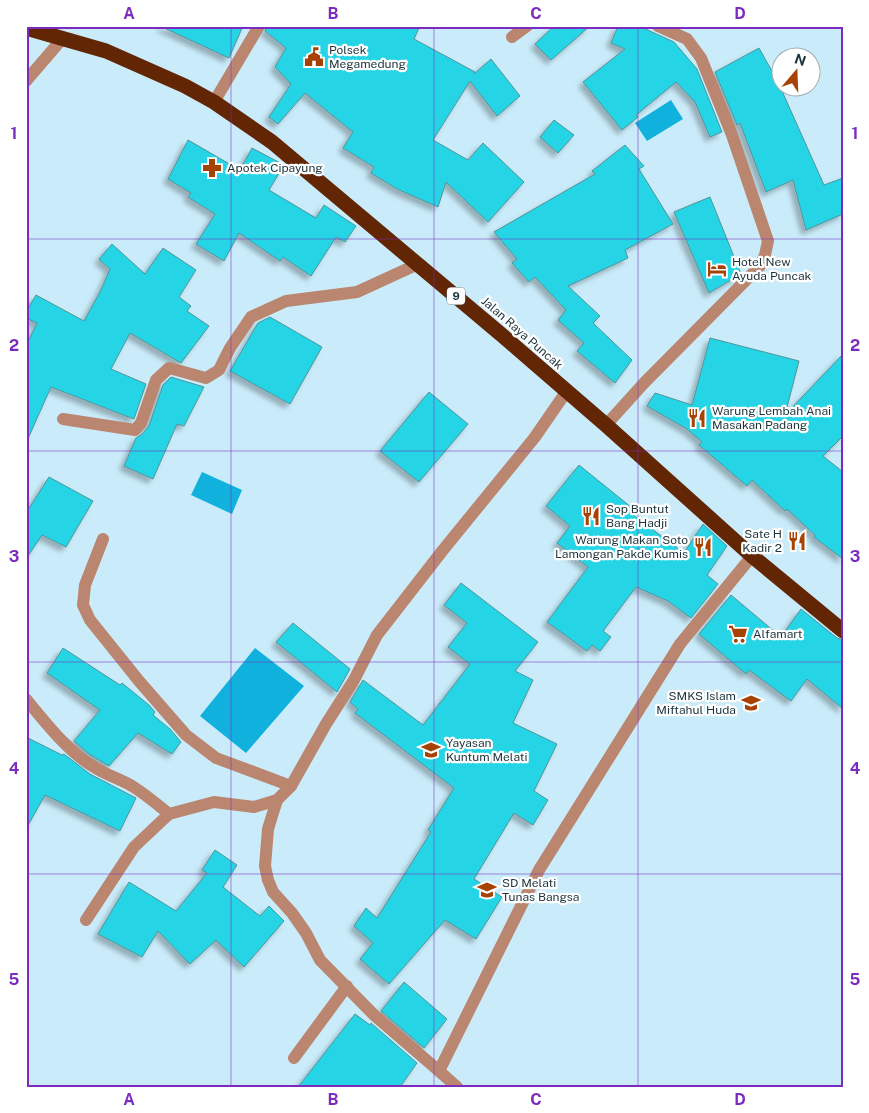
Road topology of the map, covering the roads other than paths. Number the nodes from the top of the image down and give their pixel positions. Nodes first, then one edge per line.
1 (259, 26) edge
2 (527, 26) edge
3 (658, 26) edge
4 (26, 28) edge
5 (512, 37) dead end
6 (62, 39) junction
7 (26, 81) edge
8 (214, 102) junction
9 (418, 264) junction
10 (566, 392) junction
11 (63, 419) dead end
12 (606, 425) junction
13 (103, 539) dead end
14 (752, 556) junction
15 (843, 631) edge
16 (26, 699) edge
17 (291, 786) junction
18 (277, 800) junction
19 (169, 814) junction
20 (86, 920) dead end
21 (347, 986) junction
22 (294, 1058) dead end
23 (439, 1071) junction
24 (457, 1087) edge

1 - 8 street
2 - 5 street
3 - 12 street
4 - 6 highway, Jalan Raya Puncak / 9
6 - 7 street
6 - 8 highway, Jalan Raya Puncak / 9
8 - 9 highway, Jalan Raya Puncak / 9
9 - 10 highway, Jalan Raya Puncak / 9
9 - 11 street
10 - 12 highway, Jalan Raya Puncak / 9
10 - 17 street
12 - 14 highway, Jalan Raya Puncak / 9
13 - 17 street
14 - 15 highway, Jalan Raya Puncak / 9
14 - 23 street
16 - 19 street
17 - 18 street
18 - 19 street
18 - 21 street
19 - 20 street
21 - 22 street
21 - 23 street
23 - 24 street

